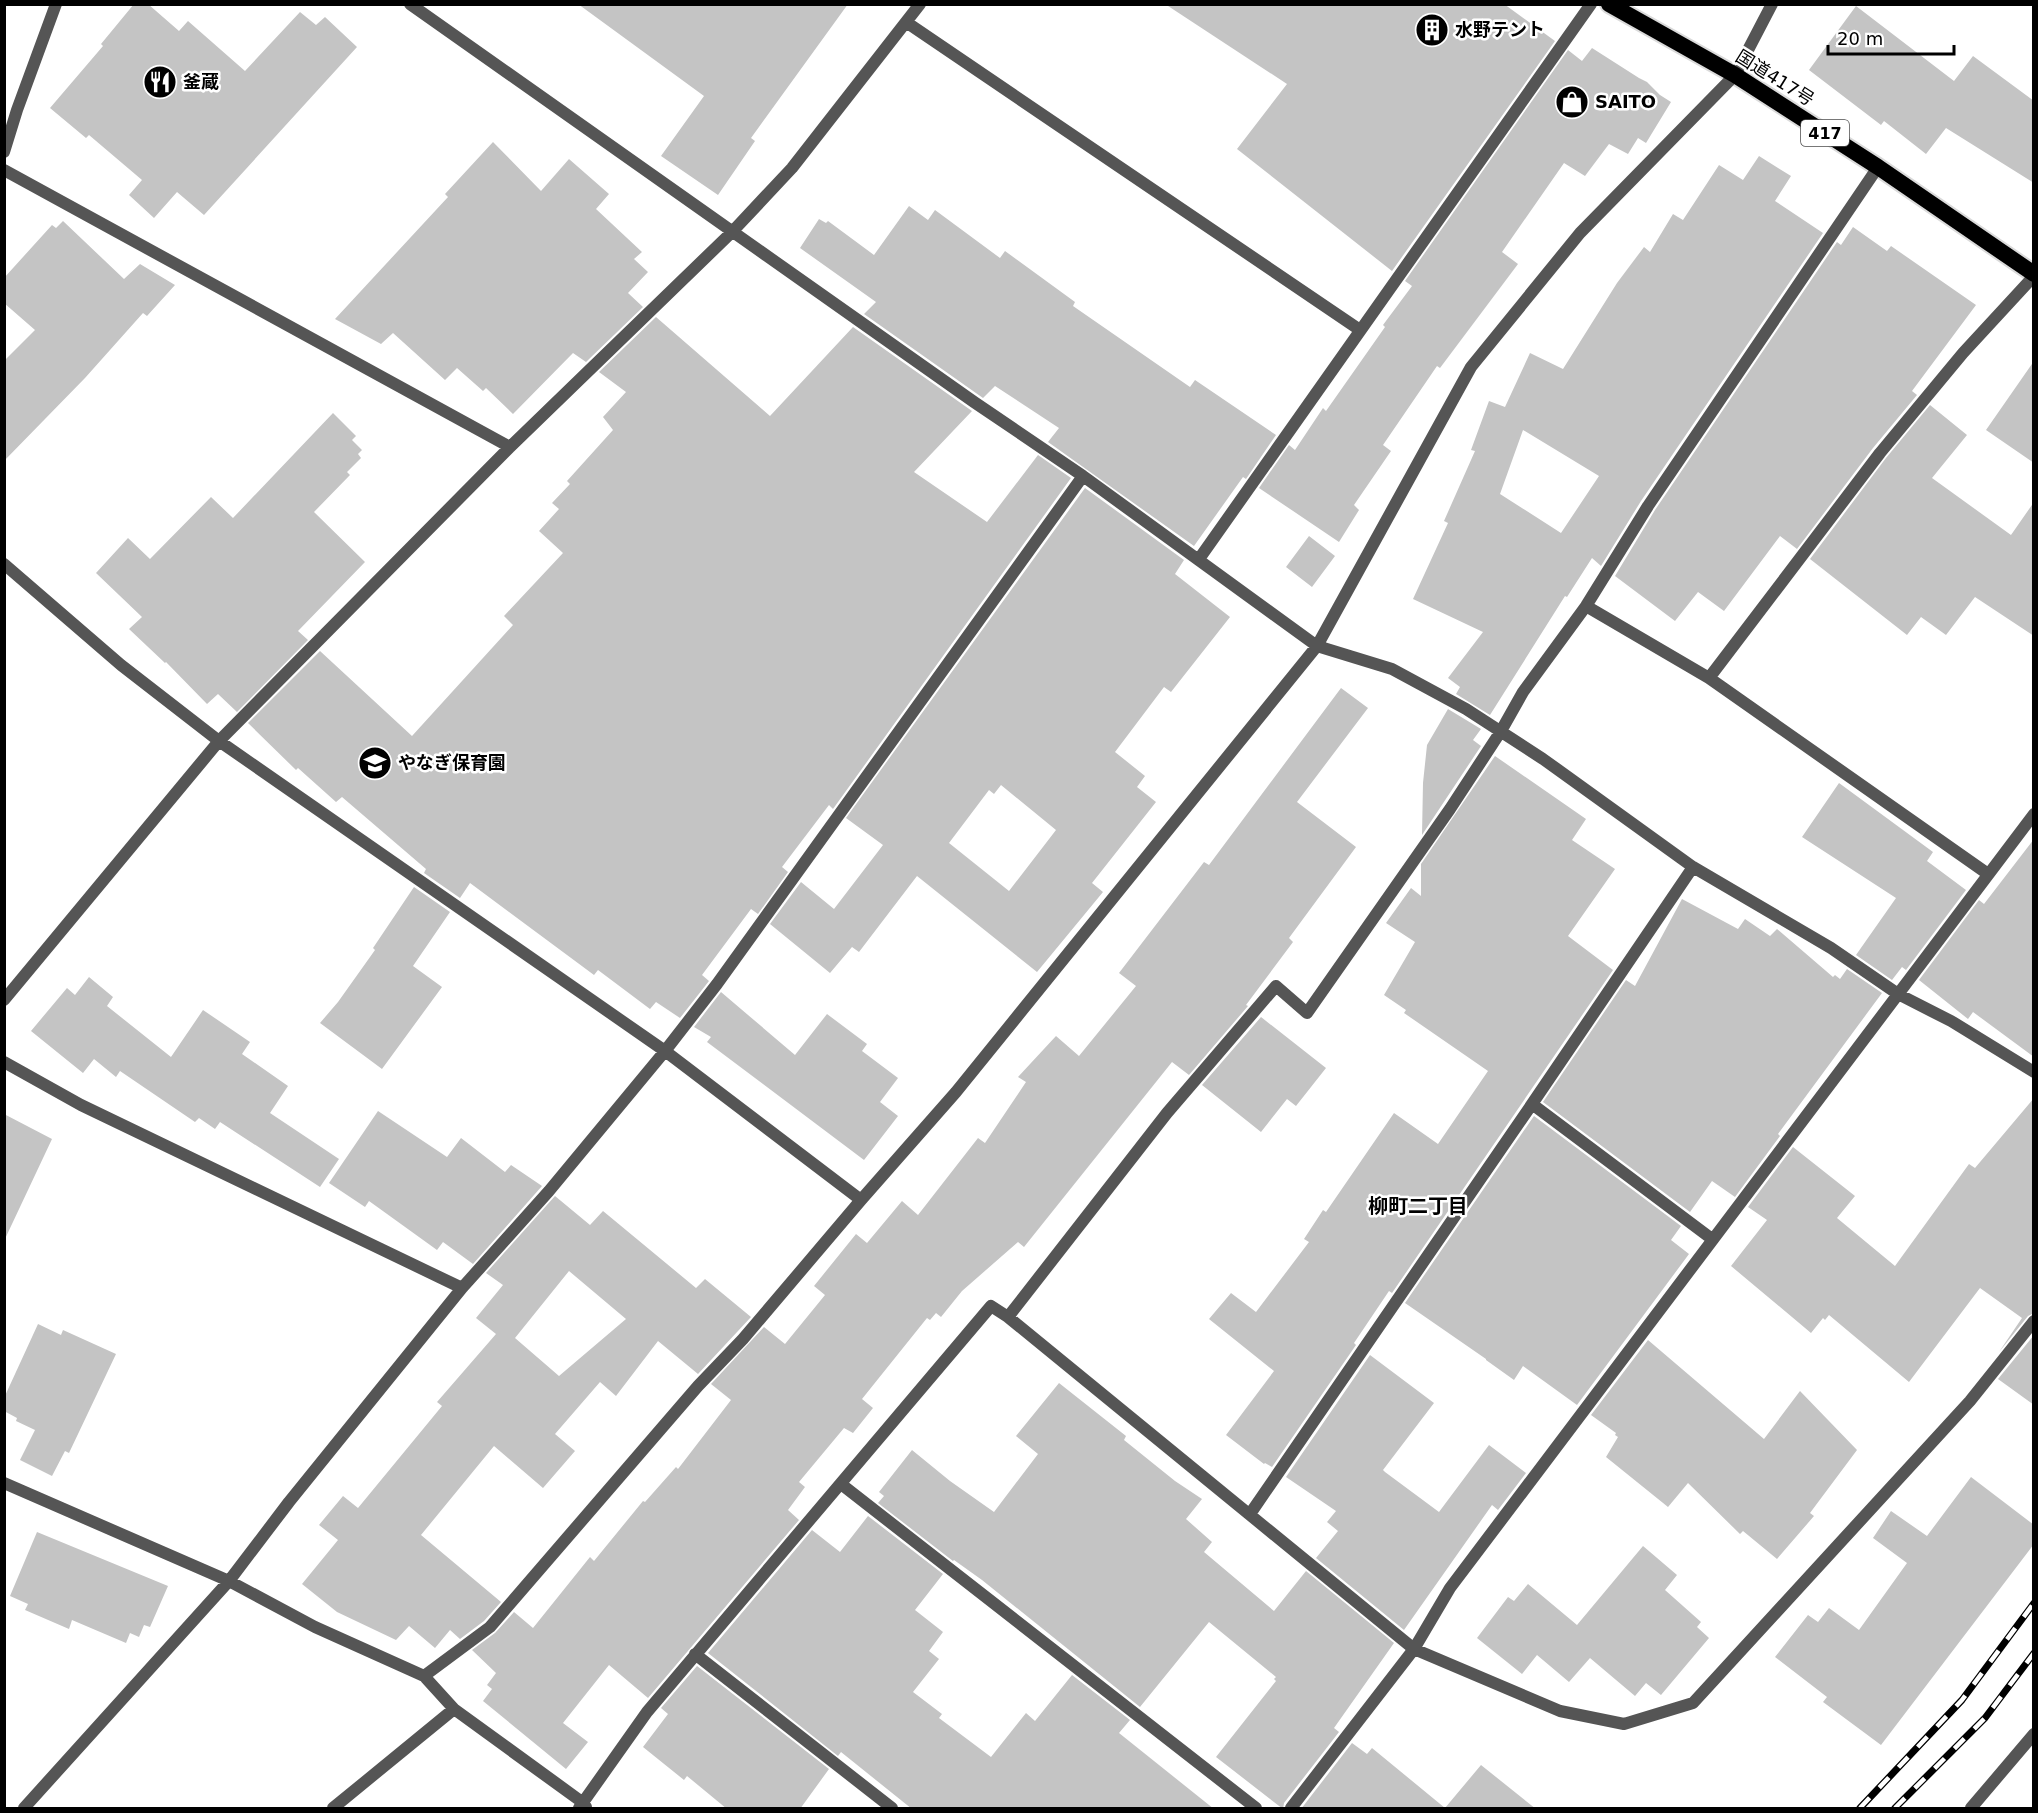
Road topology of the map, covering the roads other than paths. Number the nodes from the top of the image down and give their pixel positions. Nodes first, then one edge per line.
1 (56, 4) edge
2 (410, 4) edge
3 (920, 4) edge
4 (1591, 4) edge
5 (1609, 4) edge
6 (1772, 4) edge
7 (906, 22) junction
8 (1736, 75) junction
9 (4, 153) edge
10 (1878, 167) junction
11 (4, 170) edge
12 (732, 232) junction
13 (2034, 275) edge
14 (1360, 330) junction
15 (510, 447) junction
16 (1083, 476) junction
17 (1199, 560) junction
18 (4, 564) edge
19 (1586, 606) junction
20 (1317, 646) junction
21 (1709, 678) junction
22 (1501, 731) junction
23 (219, 741) junction
24 (2034, 814) edge
25 (1693, 867) junction
26 (1988, 874) junction
27 (1898, 994) junction
28 (4, 1000) edge
29 (665, 1051) junction
30 (4, 1062) edge
31 (2034, 1072) edge
32 (1532, 1104) junction
33 (861, 1200) junction
34 (1712, 1239) junction
35 (462, 1288) junction
36 (1008, 1317) junction
37 (2034, 1321) edge
38 (4, 1483) edge
39 (841, 1484) junction
40 (1250, 1514) junction
41 (229, 1581) junction
42 (1414, 1649) junction
43 (695, 1654) junction
44 (424, 1676) junction
45 (454, 1709) junction
46 (2034, 1734) edge
47 (583, 1806) edge
48 (24, 1809) edge
49 (333, 1809) edge
50 (892, 1809) edge
51 (1256, 1809) edge
52 (1291, 1809) edge
53 (1971, 1809) edge

1 - 9 street
2 - 12 street
3 - 7 street
4 - 14 street
5 - 8 highway, 国道417号 / 417
6 - 8 street
7 - 12 street
7 - 14 street
8 - 10 highway, 国道417号 / 417
8 - 20 street
10 - 13 highway, 国道417号 / 417
10 - 19 street
11 - 15 street
12 - 15 street
12 - 16 street
13 - 21 street
14 - 17 street
15 - 23 street
16 - 17 street
16 - 29 street
17 - 20 street
18 - 23 street
19 - 21 street
19 - 22 street
20 - 22 street
20 - 33 street
21 - 26 street
22 - 25 street
22 - 36 street
23 - 28 street
23 - 29 street
24 - 26 street
25 - 27 street
25 - 32 street
26 - 27 street
27 - 31 street
27 - 34 street
29 - 33 street
29 - 35 street
30 - 35 street
32 - 34 street
32 - 40 street
33 - 44 street
34 - 42 street
35 - 41 street
36 - 39 street
36 - 40 street
37 - 42 street
38 - 41 street
39 - 43 street
39 - 51 street
40 - 42 street
41 - 44 street
41 - 48 street
42 - 52 street
43 - 47 street
43 - 50 street
44 - 45 street
45 - 47 street
45 - 49 street
46 - 53 street

